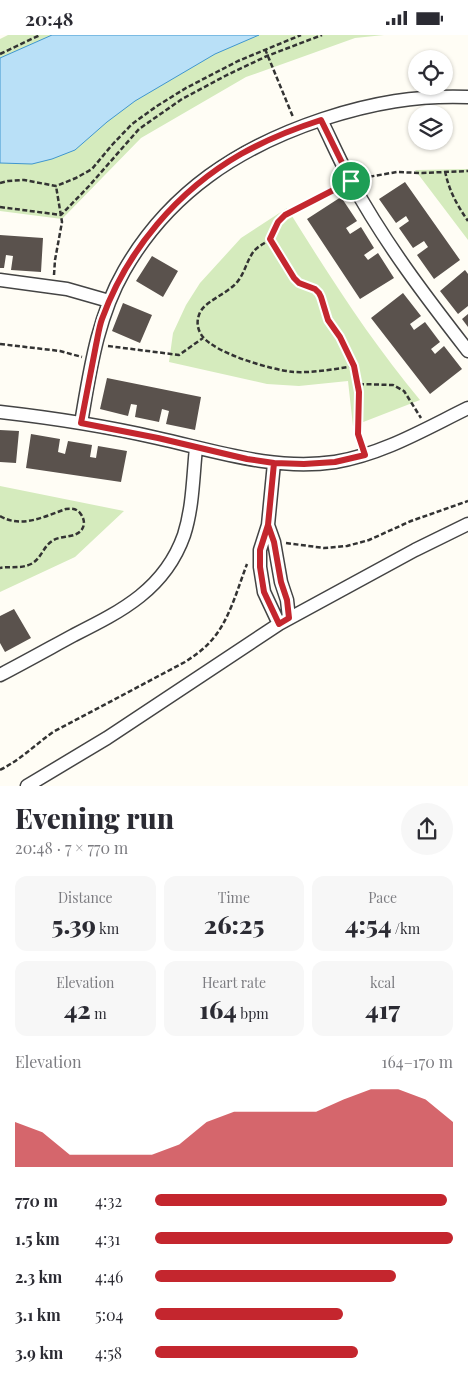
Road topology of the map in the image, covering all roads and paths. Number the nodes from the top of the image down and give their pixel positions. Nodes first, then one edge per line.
1 (40, 35) edge
2 (301, 35) edge
3 (322, 35) edge
4 (265, 49) junction
5 (0, 53) edge
6 (267, 56) junction
7 (468, 97) edge
8 (321, 120) junction
9 (297, 128) junction
10 (445, 171) junction
11 (468, 171) edge
12 (351, 181) junction
13 (0, 183) edge
14 (56, 186) junction
15 (0, 207) edge
16 (60, 215) junction
17 (468, 221) edge
18 (270, 239) junction
19 (0, 280) edge
20 (54, 287) junction
21 (109, 301) junction
22 (203, 337) junction
23 (0, 344) edge
24 (96, 344) junction
25 (468, 351) edge
26 (92, 360) junction
27 (354, 366) junction
28 (359, 383) junction
29 (468, 408) edge
30 (0, 412) edge
31 (81, 423) junction
32 (427, 428) junction
33 (196, 448) junction
34 (365, 455) junction
35 (274, 463) junction
36 (468, 501) edge
37 (0, 516) edge
38 (468, 524) edge
39 (268, 525) junction
40 (274, 544) junction
41 (260, 550) junction
42 (249, 560) dead end
43 (0, 568) edge
44 (284, 621) junction
45 (0, 675) edge
46 (0, 770) edge
47 (27, 785) edge

1 - 5 path
2 - 4 path
3 - 6 path
4 - 6 path
4 - 14 path
6 - 9 path
6 - 16 path
7 - 8 street
8 - 9 street
8 - 12 street
9 - 21 street
10 - 11 path
10 - 12 path
10 - 17 path
12 - 18 path
12 - 25 street
13 - 14 path
14 - 16 path
15 - 16 path
16 - 20 path
18 - 22 path
18 - 27 path
19 - 20 street
20 - 21 street
21 - 24 street
22 - 24 path
22 - 27 path
23 - 26 path
24 - 26 street
26 - 31 street
27 - 28 path
28 - 32 path
28 - 34 path
29 - 32 street
30 - 31 street
31 - 33 street
32 - 34 street
33 - 35 street
33 - 45 street
34 - 35 street
35 - 39 street
36 - 40 path
37 - 43 path
38 - 44 street
39 - 40 street
39 - 41 street
40 - 41 street
40 - 44 street
41 - 44 street
42 - 46 path
44 - 47 street

